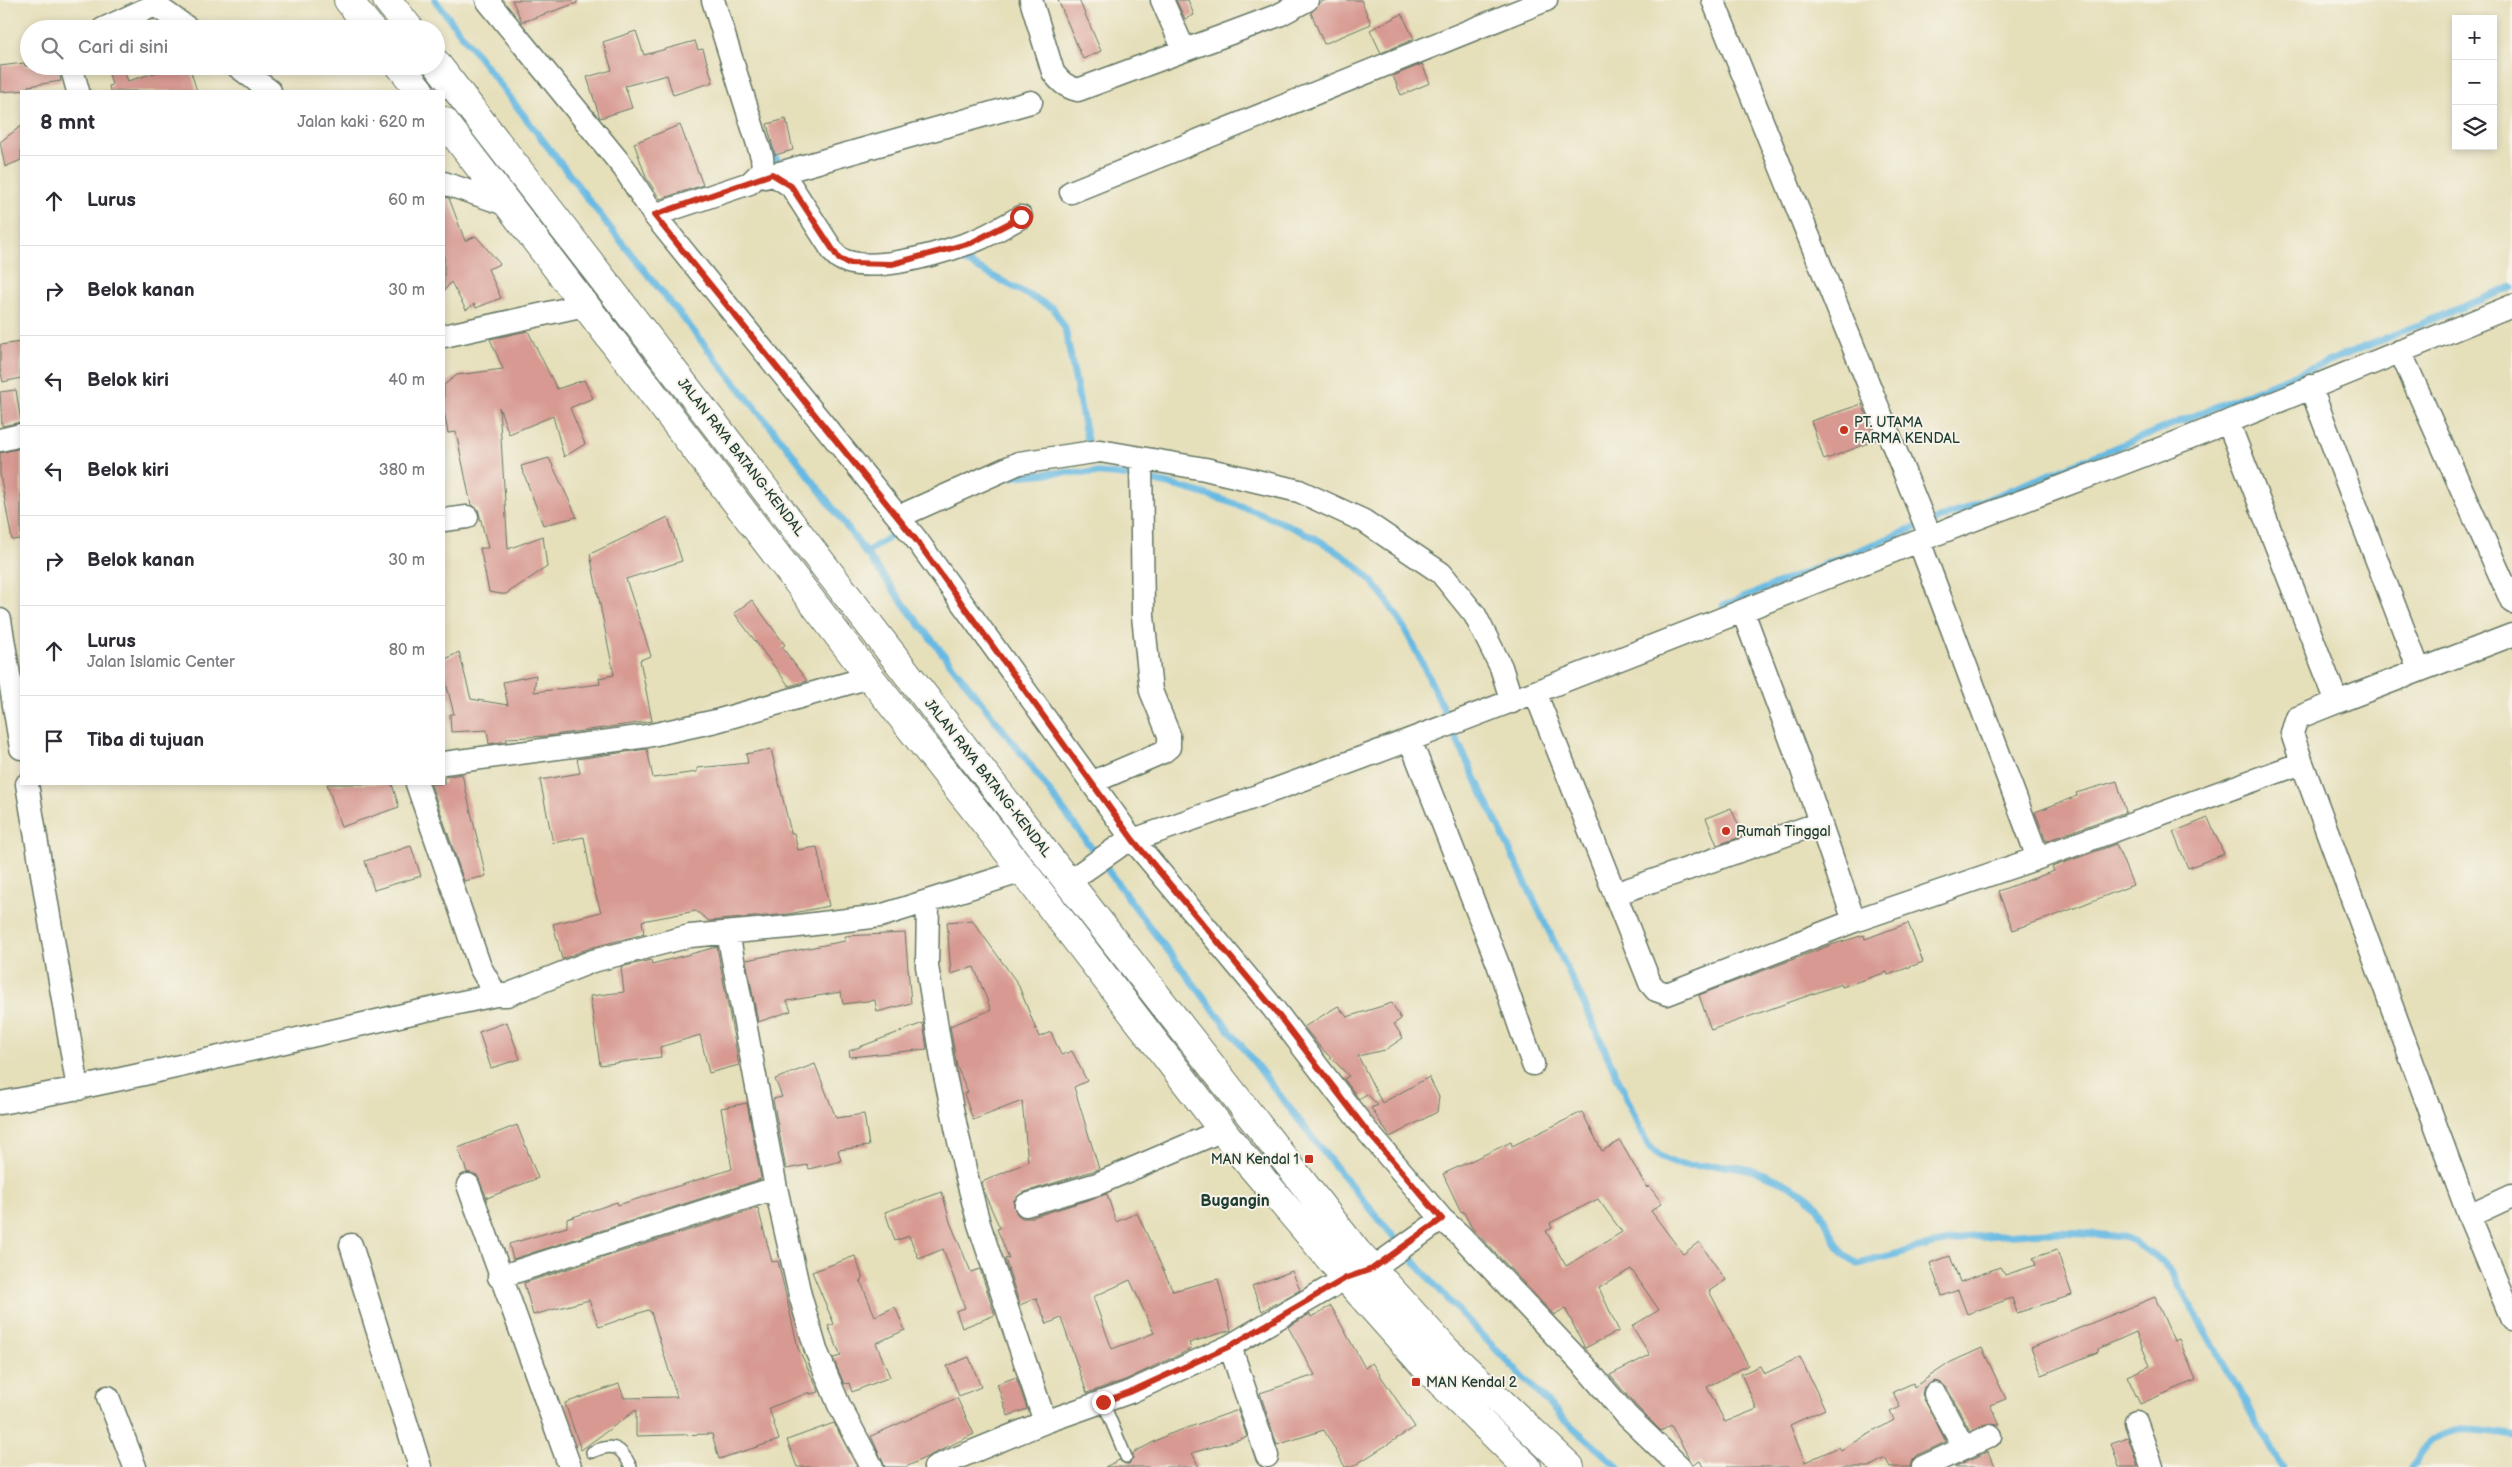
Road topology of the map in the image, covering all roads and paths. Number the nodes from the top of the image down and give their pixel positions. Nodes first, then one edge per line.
1 (348, 0) edge
2 (387, 0) edge
3 (487, 0) edge
4 (713, 0) edge
5 (1031, 0) edge
6 (1162, 0) edge
7 (1307, 0) edge
8 (1546, 0) edge
9 (1713, 0) edge
10 (1275, 7) edge
11 (122, 20) edge
12 (176, 20) edge
13 (363, 20) edge
14 (403, 20) edge
15 (1184, 50) junction
16 (445, 74) edge
17 (74, 75) edge
18 (249, 75) edge
19 (407, 75) edge
20 (78, 90) edge
21 (269, 90) edge
22 (419, 90) edge
23 (1031, 102) dead end
24 (445, 122) edge
25 (772, 174) junction
26 (445, 183) edge
27 (750, 183) junction
28 (1071, 192) dead end
29 (511, 206) junction
30 (654, 215) junction
31 (1021, 217) dead end
32 (585, 304) junction
33 (2512, 306) edge
34 (445, 336) edge
35 (2400, 351) junction
36 (2310, 386) junction
37 (2228, 422) junction
38 (20, 435) edge
39 (0, 440) edge
40 (1141, 464) junction
41 (467, 517) dead end
42 (899, 519) junction
43 (445, 520) edge
44 (1925, 539) junction
45 (2512, 602) edge
46 (1743, 612) junction
47 (0, 620) edge
48 (2512, 635) edge
49 (2419, 670) junction
50 (870, 677) junction
51 (1535, 692) junction
52 (1512, 702) junction
53 (2337, 702) junction
54 (1410, 740) junction
55 (20, 742) edge
56 (445, 763) edge
57 (2302, 763) junction
58 (1093, 782) junction
59 (27, 785) edge
60 (418, 785) edge
61 (1820, 823) junction
62 (1127, 842) junction
63 (2038, 858) junction
64 (1023, 870) junction
65 (1078, 876) junction
66 (1615, 894) junction
67 (928, 902) junction
68 (1854, 921) junction
69 (728, 934) junction
70 (496, 995) junction
71 (1533, 1064) dead end
72 (78, 1089) junction
73 (0, 1103) edge
74 (1223, 1130) junction
75 (468, 1185) dead end
76 (776, 1188) junction
77 (2512, 1196) edge
78 (1026, 1205) dead end
79 (2469, 1216) junction
80 (1438, 1222) junction
81 (351, 1245) dead end
82 (1378, 1264) junction
83 (499, 1277) junction
84 (1346, 1278) junction
85 (2512, 1319) edge
86 (1230, 1346) junction
87 (1936, 1394) dead end
88 (108, 1397) dead end
89 (1103, 1402) junction
90 (1044, 1422) junction
91 (2136, 1422) dead end
92 (1990, 1436) dead end
93 (1964, 1448) junction
94 (592, 1452) dead end
95 (1267, 1456) dead end
96 (1126, 1457) dead end
97 (135, 1467) edge
98 (420, 1467) edge
99 (570, 1467) edge
100 (631, 1467) edge
101 (872, 1467) edge
102 (935, 1467) edge
103 (1527, 1467) edge
104 (1570, 1467) edge
105 (1680, 1467) edge
106 (1923, 1467) edge
107 (2152, 1467) edge

1 - 13 highway
2 - 14 highway
3 - 30 street
4 - 27 street
5 - 15 street
6 - 15 street
7 - 10 street
8 - 28 street
9 - 44 street
10 - 15 street
11 - 12 street
16 - 65 highway, JALAN RAYA BATANG-KENDAL
17 - 20 street
18 - 21 street
19 - 22 highway
23 - 25 street
24 - 29 highway
25 - 27 street
25 - 31 street
26 - 29 street
27 - 30 street
29 - 32 highway
30 - 42 street
32 - 34 street
32 - 50 highway
33 - 35 street
35 - 36 street
35 - 45 street
36 - 37 street
36 - 49 street
37 - 44 street
37 - 53 street
38 - 39 street
40 - 42 street
40 - 52 street
40 - 58 street
41 - 43 street
42 - 58 street
44 - 46 street
44 - 63 street
46 - 51 street
46 - 61 street
47 - 55 street
48 - 49 street
49 - 53 street
50 - 56 street
50 - 64 highway
51 - 52 street
51 - 66 street
52 - 54 street
53 - 57 street
54 - 62 street
54 - 71 street
57 - 63 street
57 - 79 street
58 - 62 street
59 - 72 street
60 - 70 street
61 - 66 street
61 - 68 street
62 - 65 street
62 - 80 street
63 - 68 street
64 - 67 street
64 - 74 highway
65 - 82 highway, JALAN RAYA BATANG-KENDAL
66 - 68 street
67 - 69 street
67 - 90 street
69 - 70 street
69 - 76 street
70 - 72 street
72 - 73 street
74 - 78 street
74 - 84 highway
75 - 83 street
76 - 83 street
76 - 101 street
77 - 79 street
79 - 85 street
80 - 82 street
80 - 105 street
81 - 98 street
82 - 84 street
82 - 104 highway, JALAN RAYA BATANG-KENDAL
83 - 99 street
84 - 86 street
84 - 103 highway
86 - 89 street
86 - 95 street
87 - 93 street
88 - 97 street
89 - 90 street
89 - 96 lane
90 - 102 street
91 - 107 street
92 - 93 street
93 - 106 street
94 - 100 lane

